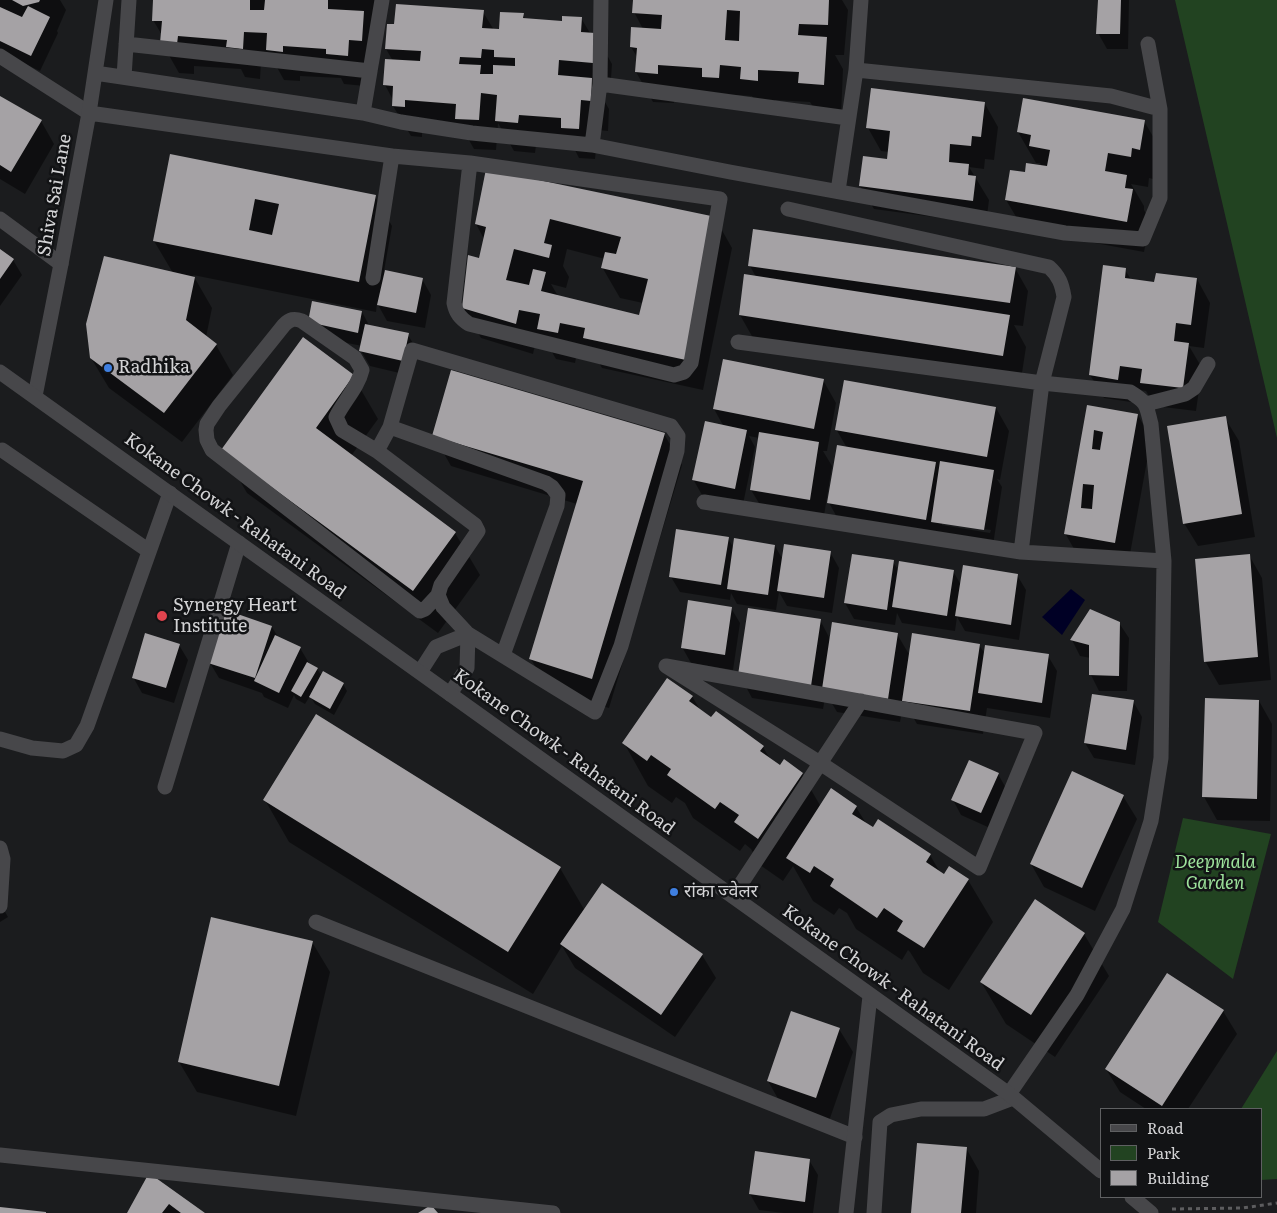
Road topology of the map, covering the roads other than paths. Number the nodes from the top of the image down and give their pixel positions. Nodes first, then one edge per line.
1 (106, 0) edge
2 (129, 0) edge
3 (382, 0) edge
4 (601, 0) edge
5 (861, 0) edge
6 (126, 44) junction
7 (1148, 44) dead end
8 (0, 56) edge
9 (856, 70) junction
10 (370, 71) junction
11 (95, 73) junction
12 (124, 77) junction
13 (600, 84) junction
14 (1160, 109) junction
15 (89, 113) junction
16 (363, 113) junction
17 (848, 118) junction
18 (592, 145) junction
19 (392, 156) junction
20 (470, 164) junction
21 (838, 190) junction
22 (788, 209) dead end
23 (0, 219) edge
24 (62, 264) junction
25 (373, 278) dead end
26 (738, 342) dead end
27 (1208, 364) dead end
28 (1, 375) edge
29 (1042, 383) junction
30 (35, 396) junction
31 (1146, 404) junction
32 (390, 427) junction
33 (2, 450) dead end
34 (377, 451) junction
35 (170, 493) junction
36 (704, 502) dead end
37 (239, 543) junction
38 (149, 551) junction
39 (1021, 552) junction
40 (1164, 561) junction
41 (438, 595) junction
42 (468, 634) junction
43 (503, 655) junction
44 (420, 672) junction
45 (450, 694) junction
46 (861, 701) junction
47 (0, 739) edge
48 (820, 763) junction
49 (165, 787) dead end
50 (0, 848) edge
51 (733, 896) junction
52 (0, 906) edge
53 (316, 922) dead end
54 (870, 996) junction
55 (1011, 1096) junction
56 (855, 1137) junction
57 (0, 1155) edge
58 (1100, 1170) edge
59 (1133, 1198) edge
60 (553, 1213) edge
61 (846, 1213) edge
62 (874, 1213) edge
63 (1151, 1213) edge

1 - 11 street, Shiva Sai Lane
2 - 6 street
3 - 10 street
4 - 13 street
5 - 9 street
6 - 10 street
6 - 12 street
7 - 14 street
8 - 15 street
9 - 14 street
9 - 17 street
10 - 16 street
11 - 12 street
11 - 15 street, Shiva Sai Lane
12 - 16 street
13 - 17 street
13 - 18 street
14 - 21 street
15 - 19 street
15 - 24 street, Shiva Sai Lane
16 - 18 street
17 - 21 street
18 - 21 street
19 - 20 street
19 - 25 street
20 - 20 street
22 - 29 street
23 - 24 street
24 - 30 street, Shiva Sai Lane
26 - 29 street
27 - 31 street
28 - 30 street, Kokane Chowk - Rahatani Road
29 - 31 street
29 - 39 street
30 - 35 street, Kokane Chowk - Rahatani Road
31 - 40 street
32 - 34 street
32 - 43 street
32 - 43 street
33 - 38 street
34 - 41 street
34 - 41 street
35 - 37 street, Kokane Chowk - Rahatani Road
35 - 38 street
36 - 39 street
37 - 44 street, Kokane Chowk - Rahatani Road
37 - 49 street
38 - 47 street
39 - 40 street
40 - 55 street
41 - 42 street
42 - 43 street
42 - 44 street
42 - 45 street
44 - 45 street, Kokane Chowk - Rahatani Road
45 - 51 street, Kokane Chowk - Rahatani Road
46 - 48 street
46 - 48 street
46 - 48 street
48 - 51 street
50 - 52 street
51 - 54 street, Kokane Chowk - Rahatani Road
53 - 56 street
54 - 55 street, Kokane Chowk - Rahatani Road
54 - 56 street
55 - 58 street, Kokane Chowk - Rahatani Road
55 - 62 street
56 - 61 street
57 - 60 street
59 - 63 street

